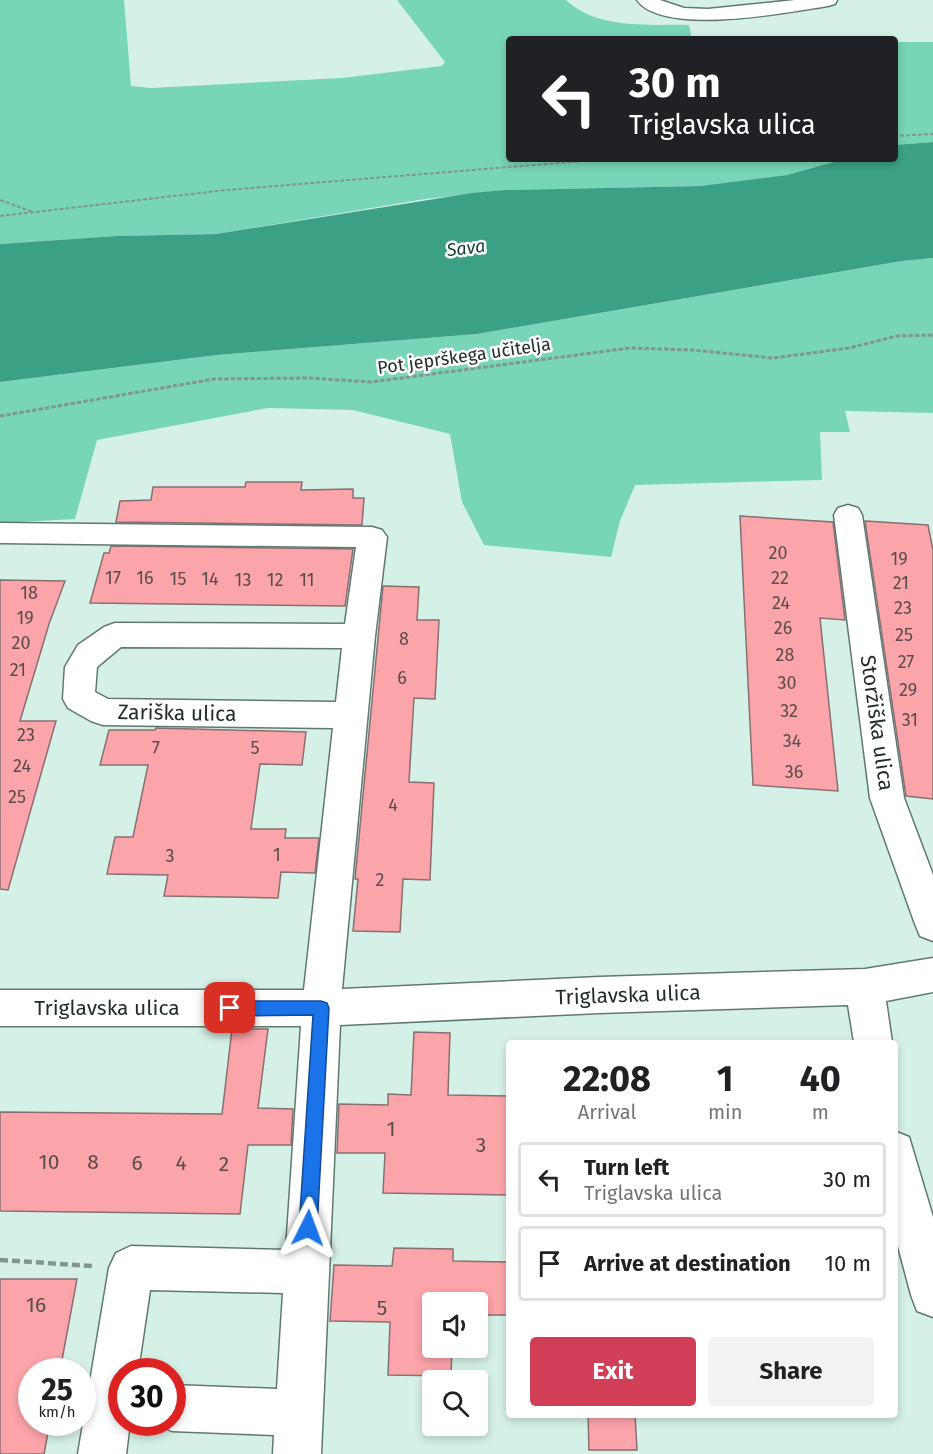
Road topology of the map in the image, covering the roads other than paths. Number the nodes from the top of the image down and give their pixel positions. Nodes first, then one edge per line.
1 (646, 0) edge
2 (828, 0) edge
3 (796, 3) edge
4 (848, 515) dead end
5 (0, 534) edge
6 (359, 636) junction
7 (352, 715) junction
8 (933, 924) edge
9 (933, 975) edge
10 (865, 987) junction
11 (0, 1008) edge
12 (321, 1008) junction
13 (873, 1040) edge
14 (898, 1167) edge
15 (306, 1272) junction
16 (933, 1295) edge
17 (121, 1358) edge
18 (186, 1411) edge
19 (108, 1433) edge
20 (298, 1434) edge
21 (102, 1454) edge

1 - 3 street
2 - 3 street
4 - 8 street, Storžiška ulica
5 - 6 street
6 - 7 street
6 - 7 street, Zariška ulica
7 - 12 street
9 - 10 street, Triglavska ulica
10 - 12 street, Triglavska ulica
10 - 13 street
11 - 12 street, Triglavska ulica
12 - 15 street
14 - 16 street
15 - 17 street
15 - 20 street
18 - 20 street
19 - 21 street

